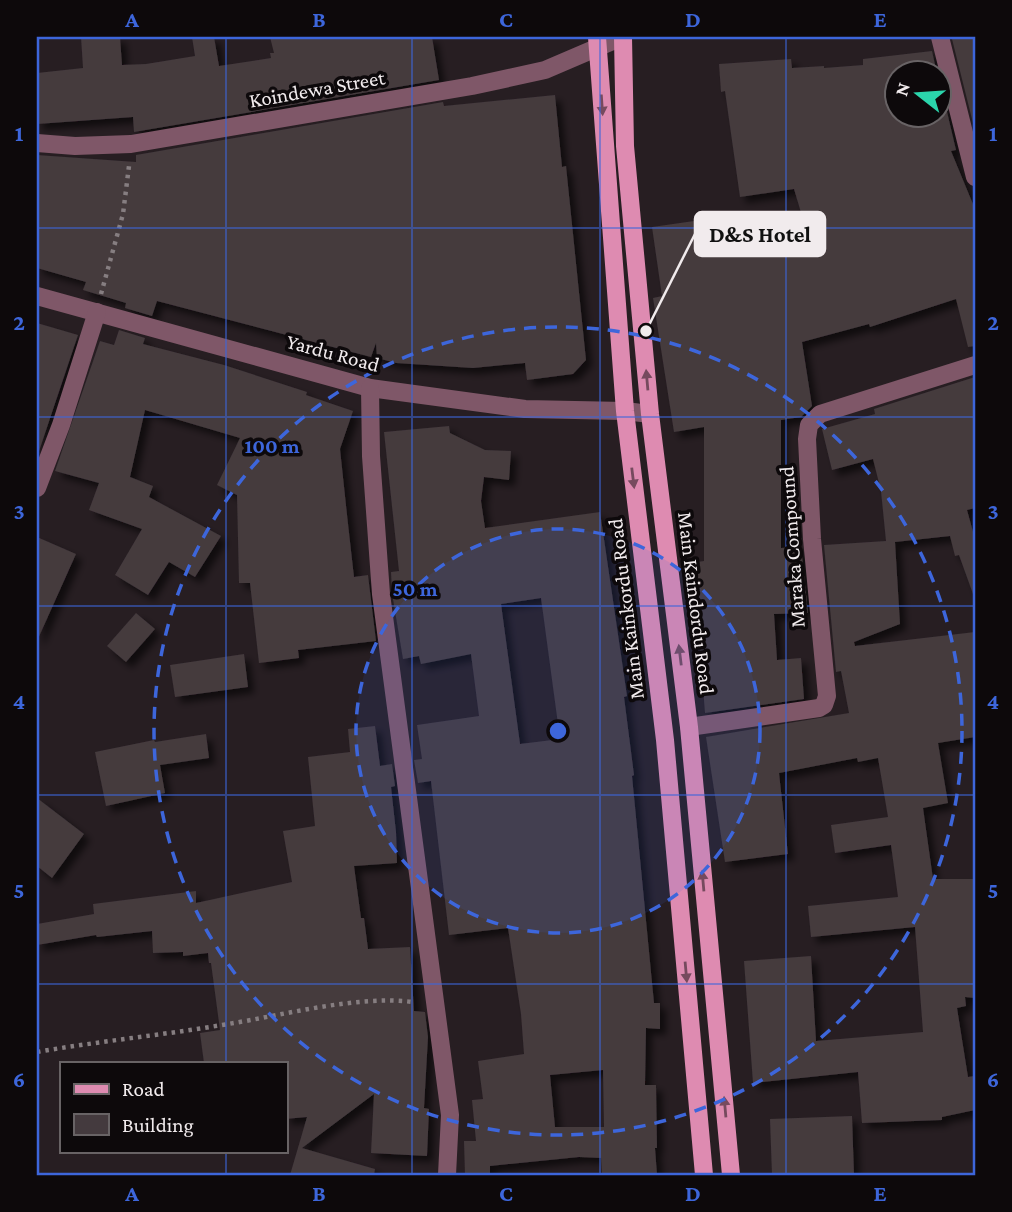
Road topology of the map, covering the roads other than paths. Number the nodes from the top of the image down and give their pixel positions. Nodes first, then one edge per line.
1 (622, 37) edge
2 (940, 37) edge
3 (598, 42) edge
4 (37, 143) edge
5 (975, 177) edge
6 (37, 296) edge
7 (97, 312) junction
8 (975, 365) edge
9 (370, 388) junction
10 (625, 411) junction
11 (650, 414) junction
12 (37, 488) edge
13 (689, 727) junction
14 (693, 774) junction
15 (668, 776) junction
16 (447, 1175) edge
17 (704, 1175) edge
18 (731, 1175) edge

1 - 3 street, Koindewa Street
11 -> 1 main road, Main Kaindordu Road
2 - 5 street
3 - 4 street, Koindewa Street
3 -> 10 main road, Main Kainkordu Road
6 - 7 street, Yardu Road
7 - 9 street, Yardu Road
7 - 12 street
8 - 13 street, Maraka Compound
9 - 10 street, Yardu Road
9 - 16 street
10 - 11 street, Yardu Road
10 -> 15 main road, Main Kainkordu Road
13 -> 11 main road, Main Kaindordu Road
13 - 14 main road, Main Kaindordu Road
14 - 15 main road
18 -> 14 main road, Main Kaindordu Road
15 -> 17 main road, Main Kainkordu Road

